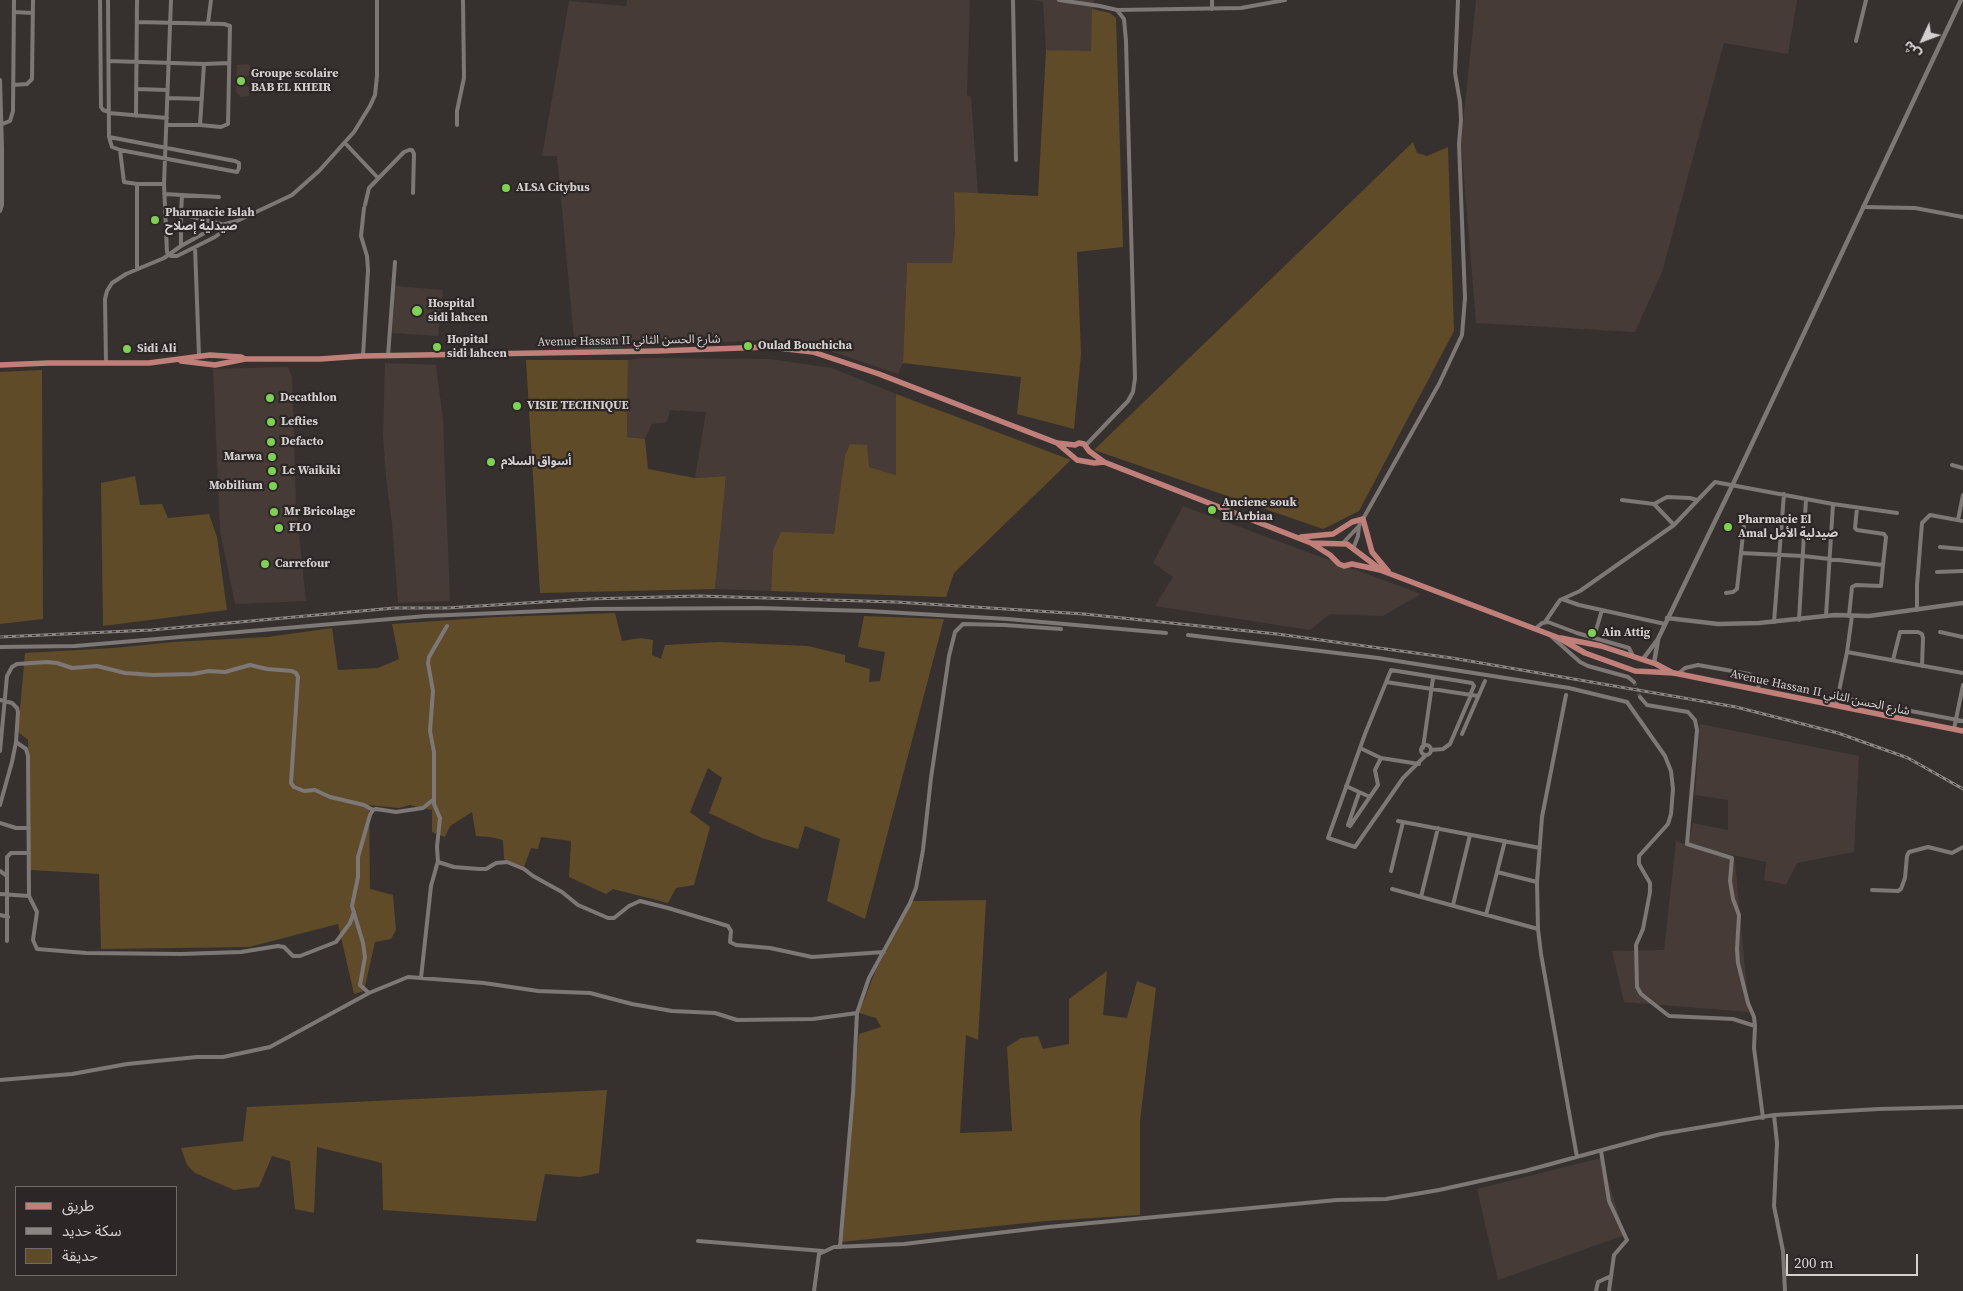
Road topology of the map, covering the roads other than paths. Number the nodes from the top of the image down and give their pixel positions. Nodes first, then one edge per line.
1 (14, 0) edge
2 (33, 0) edge
3 (100, 0) edge
4 (108, 0) edge
5 (137, 0) edge
6 (171, 0) edge
7 (211, 0) edge
8 (377, 0) edge
9 (463, 0) edge
10 (1013, 0) edge
11 (1059, 0) edge
12 (1212, 0) edge
13 (1285, 0) edge
14 (1458, 0) edge
15 (1866, 0) edge
16 (1961, 0) edge
17 (1212, 9) junction
18 (1116, 10) junction
19 (14, 12) junction
20 (33, 13) junction
21 (137, 22) junction
22 (170, 23) junction
23 (208, 23) junction
24 (1856, 41) dead end
25 (109, 61) junction
26 (136, 61) junction
27 (168, 62) junction
28 (229, 63) junction
29 (204, 64) junction
30 (101, 79) junction
31 (0, 80) edge
32 (109, 80) junction
33 (13, 85) junction
34 (136, 89) junction
35 (168, 90) junction
36 (168, 98) junction
37 (202, 99) junction
38 (109, 112) junction
39 (136, 116) junction
40 (167, 118) junction
41 (1, 119) edge
42 (6, 123) junction
43 (1, 125) edge
44 (167, 125) junction
45 (200, 125) junction
46 (457, 125) dead end
47 (109, 138) junction
48 (345, 143) junction
49 (166, 148) junction
50 (120, 150) junction
51 (165, 158) junction
52 (1016, 160) dead end
53 (378, 178) junction
54 (138, 184) junction
55 (164, 184) junction
56 (413, 193) dead end
57 (164, 194) junction
58 (182, 195) junction
59 (219, 197) dead end
60 (1863, 207) junction
61 (0, 211) edge
62 (181, 214) junction
63 (1963, 217) edge
64 (237, 220) junction
65 (222, 224) junction
66 (181, 246) junction
67 (195, 247) junction
68 (169, 255) junction
69 (395, 262) dead end
70 (138, 269) junction
71 (199, 356) junction
72 (363, 356) junction
73 (388, 356) junction
74 (220, 357) junction
75 (246, 359) junction
76 (179, 360) junction
77 (106, 363) junction
78 (199, 364) junction
79 (219, 364) junction
80 (0, 365) edge
81 (1057, 443) junction
82 (1075, 445) junction
83 (1088, 448) junction
84 (1072, 454) junction
85 (1084, 460) junction
86 (1104, 462) junction
87 (1952, 465) dead end
88 (1963, 468) edge
89 (1733, 484) junction
90 (1784, 494) junction
91 (1963, 495) edge
92 (1806, 499) junction
93 (1622, 500) dead end
94 (1697, 500) junction
95 (1654, 504) junction
96 (1834, 504) junction
97 (1857, 508) junction
98 (1897, 513) dead end
99 (1782, 518) junction
100 (1363, 519) junction
101 (1958, 520) junction
102 (1963, 521) edge
103 (1674, 525) junction
104 (1359, 526) junction
105 (1298, 538) junction
106 (1311, 543) junction
107 (1341, 544) junction
108 (1940, 547) dead end
109 (1963, 549) edge
110 (1354, 550) junction
111 (1741, 552) junction
112 (1778, 554) junction
113 (1803, 556) junction
114 (1334, 558) junction
115 (1829, 559) junction
116 (1349, 565) junction
117 (1884, 565) junction
118 (1380, 570) junction
119 (1963, 571) edge
120 (1937, 572) dead end
121 (1391, 574) junction
122 (1726, 593) dead end
123 (1562, 599) junction
124 (1963, 603) edge
125 (1602, 610) junction
126 (1917, 610) junction
127 (1826, 616) junction
128 (1850, 616) junction
129 (1668, 618) junction
130 (1799, 620) junction
131 (1545, 622) junction
132 (1774, 622) junction
133 (1665, 624) junction
134 (447, 626) dead end
135 (1061, 629) dead end
136 (1535, 630) junction
137 (1940, 632) dead end
138 (1166, 633) dead end
139 (1188, 635) dead end
140 (1551, 635) junction
141 (1963, 636) edge
142 (1559, 638) junction
143 (1658, 638) junction
144 (1593, 640) junction
145 (0, 647) edge
146 (1847, 652) junction
147 (1591, 656) junction
148 (1644, 660) junction
149 (1893, 660) junction
150 (1654, 663) junction
151 (1922, 666) junction
152 (1595, 668) junction
153 (1640, 672) junction
154 (1676, 673) junction
155 (1963, 673) edge
156 (1432, 678) junction
157 (1485, 681) dead end
158 (1386, 682) junction
159 (1634, 682) dead end
160 (1963, 685) edge
161 (1431, 689) junction
162 (1758, 690) junction
163 (1471, 695) junction
164 (1566, 695) dead end
165 (1478, 696) junction
166 (1640, 697) tunnel mouth
167 (1838, 697) junction
168 (0, 700) edge
169 (6, 701) junction
170 (1836, 706) junction
171 (1957, 720) junction
172 (1963, 721) edge
173 (1954, 729) junction
174 (1963, 731) edge
175 (1462, 734) dead end
176 (16, 742) junction
177 (1360, 748) junction
178 (1423, 748) junction
179 (1431, 750) junction
180 (0, 751) edge
181 (1426, 755) junction
182 (1381, 758) junction
183 (1418, 764) junction
184 (1346, 786) junction
185 (1359, 793) junction
186 (1370, 796) junction
187 (434, 799) junction
188 (0, 805) edge
189 (373, 810) junction
190 (0, 823) edge
191 (29, 828) junction
192 (1438, 828) junction
193 (1470, 834) junction
194 (1505, 842) junction
195 (1540, 848) junction
196 (1963, 848) edge
197 (29, 853) junction
198 (438, 861) junction
199 (1391, 870) dead end
200 (0, 872) edge
201 (1497, 872) junction
202 (7, 876) junction
203 (1537, 882) junction
204 (1392, 889) dead end
205 (1872, 890) dead end
206 (0, 894) edge
207 (8, 895) junction
208 (29, 896) junction
209 (1421, 897) junction
210 (1453, 906) junction
211 (354, 912) junction
212 (0, 914) edge
213 (1486, 915) junction
214 (8, 917) junction
215 (357, 923) junction
216 (346, 928) junction
217 (1538, 930) junction
218 (7, 941) dead end
219 (884, 952) junction
220 (421, 978) junction
221 (369, 993) junction
222 (857, 1012) junction
223 (1756, 1026) junction
224 (0, 1080) edge
225 (1963, 1106) edge
226 (1774, 1116) junction
227 (1762, 1118) junction
228 (1601, 1151) junction
229 (1577, 1157) junction
230 (698, 1241) dead end
231 (840, 1247) junction
232 (823, 1251) junction
233 (1611, 1276) junction
234 (814, 1291) edge
235 (1596, 1291) edge
236 (1610, 1291) edge
237 (1785, 1291) edge

1 - 19 street
2 - 20 street
3 - 30 street
4 - 25 street
5 - 21 street
6 - 22 street
7 - 23 street
8 - 48 street
9 - 46 street
10 - 52 street
11 - 18 street
12 - 17 street
13 - 17 street
14 - 100 street
15 - 24 street
16 - 60 street
17 - 18 street
18 - 83 street
19 - 20 street
19 - 33 street
20 - 33 street
21 - 22 street
21 - 26 street
22 - 23 street
22 - 27 street
23 - 28 street
25 - 26 street
25 - 32 street
26 - 27 street
26 - 34 street
27 - 29 street
27 - 35 street
28 - 29 street
28 - 45 street
29 - 37 street
30 - 32 street
30 - 38 street
31 - 41 street
32 - 38 street
33 - 42 street
34 - 35 street
34 - 39 street
35 - 36 street
36 - 37 street
36 - 40 street
37 - 45 street
38 - 39 street
38 - 47 street
39 - 40 street
40 - 44 street
41 - 42 street
41 - 43 street
42 - 43 street
43 - 61 street
44 - 45 street
44 - 49 street
47 - 49 street
47 - 50 street
48 - 53 street
48 - 64 street
49 - 51 street
49 - 51 street
50 - 51 street
50 - 54 street
51 - 55 street
53 - 56 street
53 - 72 street
54 - 55 street
54 - 70 street
55 - 57 street
57 - 58 street
57 - 68 street
58 - 59 street
58 - 62 street
60 - 63 street
60 - 89 street
62 - 65 street
62 - 66 street
64 - 65 street
64 - 67 street
65 - 66 street
66 - 68 street
67 - 68 street
67 - 71 street
68 - 70 street
69 - 73 street
70 - 77 street
71 - 74 main road, Avenue Hassan II شارع الحسن الثاني
71 - 76 main road
71 - 78 main road
72 - 73 main road, Avenue Hassan II شارع الحسن الثاني
72 - 75 main road, Avenue Hassan II شارع الحسن الثاني
73 - 81 main road, Avenue Hassan II شارع الحسن الثاني
74 - 75 main road, Avenue Hassan II شارع الحسن الثاني
74 - 79 main road
75 - 79 main road, Avenue Hassan II شارع الحسن الثاني
76 - 77 main road
76 - 78 main road
77 - 80 main road
78 - 79 main road, Avenue Hassan II شارع الحسن الثاني
81 - 82 main road, Avenue Hassan II شارع الحسن الثاني
81 - 84 main road, Avenue Hassan II شارع الحسن الثاني
82 - 83 main road
82 - 84 main road
83 - 85 main road
83 - 86 main road
84 - 85 main road
85 - 86 main road
86 - 105 main road
87 - 88 street
89 - 90 street
89 - 94 street
89 - 129 street
90 - 92 street
90 - 99 street
91 - 101 street
92 - 96 street
92 - 113 street
93 - 95 street
94 - 95 street
94 - 103 street
95 - 103 street
96 - 97 street
96 - 115 street
97 - 98 street
97 - 117 street
99 - 111 street
99 - 112 street
100 - 104 street
100 - 105 main road
100 - 121 main road
101 - 102 street
101 - 126 street
103 - 123 street
104 - 107 street
104 - 110 street
105 - 106 main road
106 - 107 main road
106 - 114 main road
107 - 110 main road
107 - 114 main road
108 - 109 street
110 - 116 main road
110 - 118 main road, Avenue Hassan II شارع الحسن الثاني
111 - 112 street
111 - 122 street
112 - 113 street
112 - 132 street
113 - 115 street
113 - 130 street
114 - 116 main road
115 - 117 street
115 - 127 street
116 - 118 main road, Avenue Hassan II شارع الحسن الثاني
117 - 128 street
118 - 121 main road, Avenue Hassan II شارع الحسن الثاني
119 - 120 street
121 - 136 main road, Avenue Hassan II شارع الحسن الثاني
123 - 125 street
123 - 131 street
124 - 126 street
125 - 133 street
125 - 144 street
126 - 128 street
127 - 128 street
127 - 130 street
128 - 146 street
129 - 132 street
129 - 133 street
130 - 132 street
131 - 136 street
131 - 144 street
133 - 143 street
134 - 187 street
135 - 219 street
136 - 140 main road, Avenue Hassan II شارع الحسن الثاني
137 - 141 street
138 - 145 street
139 - 223 street
140 - 142 main road, Avenue Hassan II شارع الحسن الثاني
140 - 152 street
142 - 144 main road, Avenue Hassan II شارع الحسن الثاني
142 - 147 main road, Avenue Hassan II شارع الحسن الثاني
143 - 148 street
143 - 150 street
144 - 147 main road
144 - 148 main road, Avenue Hassan II شارع الحسن الثاني
146 - 149 street
146 - 167 street
147 - 152 street
147 - 153 main road, Avenue Hassan II شارع الحسن الثاني
148 - 150 main road, Avenue Hassan II شارع الحسن الثاني
148 - 153 main road
149 - 151 street
149 - 151 street
150 - 154 main road, Avenue Hassan II شارع الحسن الثاني
151 - 155 street
152 - 159 street
153 - 154 main road, Avenue Hassan II شارع الحسن الثاني
154 - 162 main road, Avenue Hassan II شارع الحسن الثاني
154 - 162 street
156 - 158 street
156 - 161 street
156 - 163 street
157 - 165 street
158 - 161 street
158 - 177 street
160 - 171 street
161 - 163 street
161 - 178 street
162 - 170 main road, Avenue Hassan II شارع الحسن الثاني
163 - 165 street
163 - 179 street
164 - 195 street
165 - 175 street
166 - 223 street
167 - 170 street
167 - 171 street
168 - 169 street
169 - 176 street
169 - 180 street
169 - 189 street
170 - 173 main road, Avenue Hassan II شارع الحسن الثاني
171 - 172 street
171 - 173 street
173 - 174 main road, Avenue Hassan II شارع الحسن الثاني
176 - 188 street
176 - 191 street
177 - 182 street
177 - 184 street
178 - 179 street
178 - 181 street
179 - 181 street
181 - 183 street
182 - 183 street
182 - 186 street
183 - 184 street
184 - 185 street
185 - 186 street
185 - 186 street
187 - 189 street
187 - 198 street
189 - 211 street
190 - 191 street
191 - 197 street
192 - 193 street
192 - 199 street
192 - 209 street
193 - 194 street
193 - 210 street
194 - 195 street
194 - 201 street
195 - 203 street
196 - 205 street
197 - 202 street
197 - 208 street
198 - 219 street
198 - 220 street
200 - 202 street
201 - 203 street
201 - 213 street
202 - 207 street
203 - 217 street
204 - 209 street
206 - 207 street
207 - 208 street
207 - 214 street
208 - 216 street
209 - 210 street
210 - 213 street
211 - 215 street
211 - 216 street
212 - 214 street
213 - 217 street
214 - 218 street
215 - 216 street
215 - 221 street
217 - 229 street
219 - 222 street
220 - 221 street
220 - 222 street
221 - 224 street
222 - 231 street
223 - 227 street
225 - 226 street
226 - 227 street
226 - 237 street
227 - 228 street
228 - 229 street
228 - 233 street
229 - 231 street
230 - 232 street
231 - 232 street
232 - 234 street
233 - 235 street
233 - 236 street

